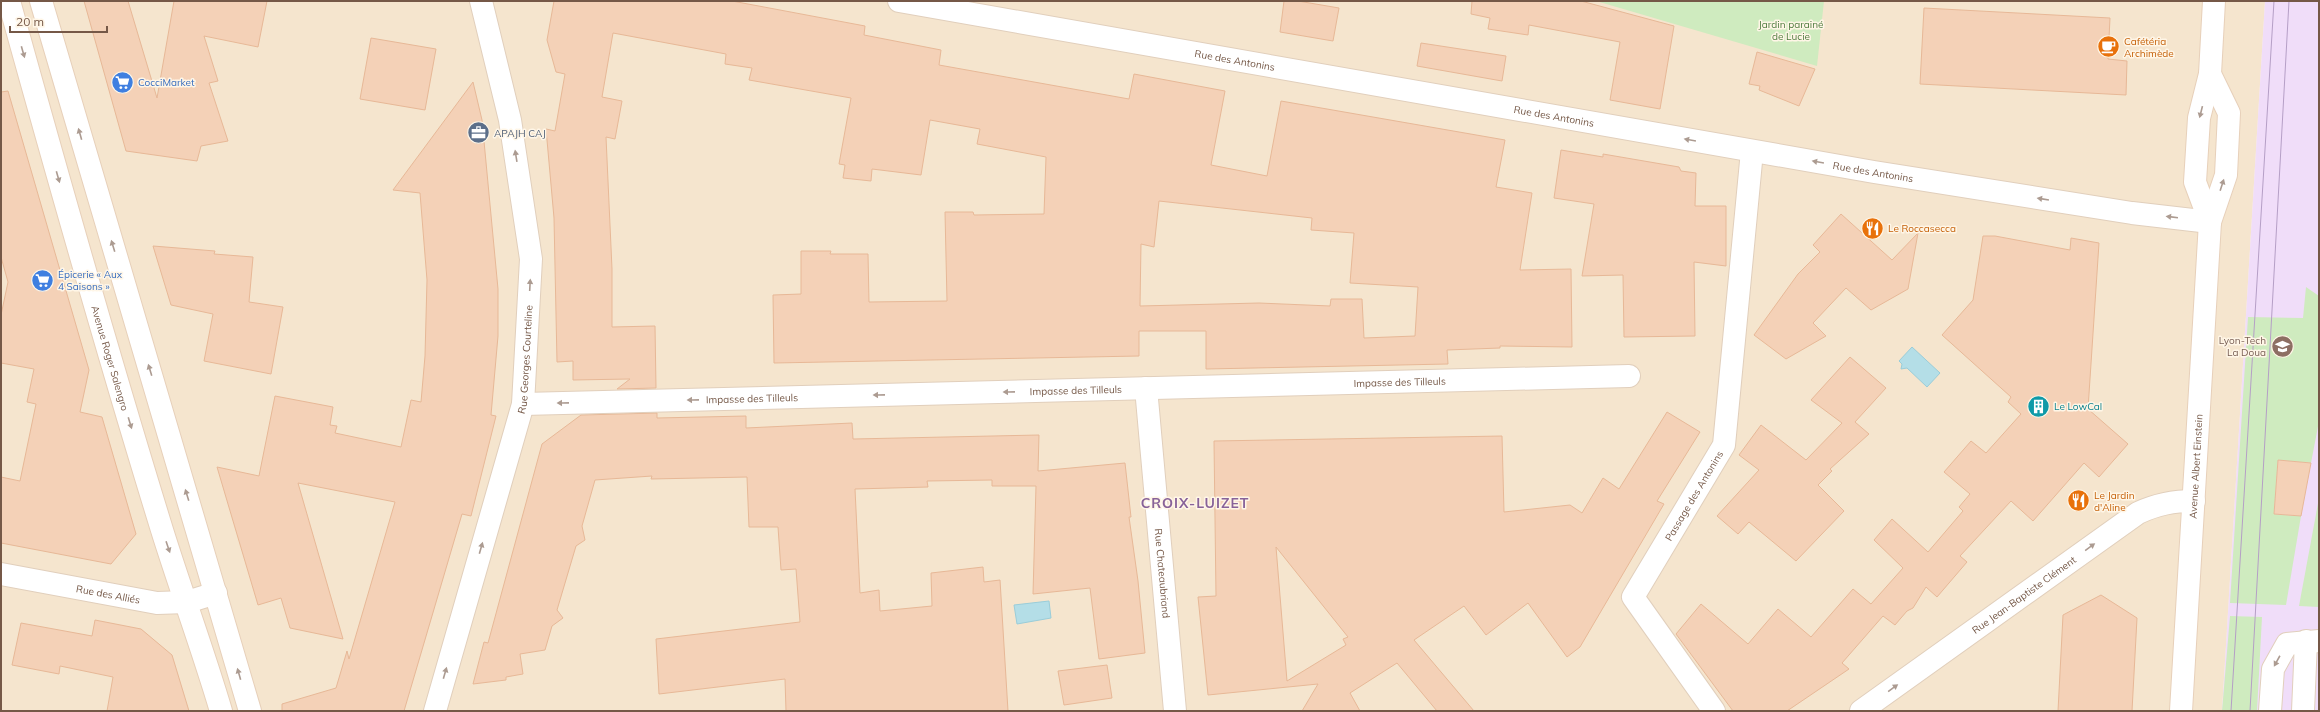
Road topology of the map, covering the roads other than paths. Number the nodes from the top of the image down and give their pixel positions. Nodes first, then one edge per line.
1 (9, 1) edge
2 (41, 1) edge
3 (481, 1) edge
4 (899, 1) edge
5 (2214, 1) edge
6 (2210, 74) junction
7 (1752, 151) junction
8 (2210, 222) junction
9 (1629, 376) dead end
10 (1146, 388) junction
11 (523, 404) junction
12 (2194, 501) junction
13 (1, 574) edge
14 (216, 593) junction
15 (187, 602) junction
16 (2313, 641) edge
17 (221, 711) edge
18 (250, 711) edge
19 (435, 711) edge
20 (1175, 711) edge
21 (1714, 711) edge
22 (1862, 711) edge
23 (2181, 711) edge
24 (2270, 711) edge
25 (2303, 711) edge

1 -> 15 street, Avenue Roger Salengro
14 -> 2 street
11 -> 3 street, Rue Georges Courteline
7 -> 4 street, Rue des Antonins
5 - 6 street, Avenue Albert Einstein
6 -> 8 street, Avenue Albert Einstein
8 -> 6 street, Avenue Albert Einstein
8 -> 7 street, Rue des Antonins
7 - 21 street, Passage des Antonins
8 - 12 street, Avenue Albert Einstein
9 - 10 street, Impasse des Tilleuls
10 -> 11 street, Impasse des Tilleuls
10 - 20 street, Rue Chateaubriand
19 -> 11 street, Rue Georges Courteline
22 -> 12 street, Rue Jean-Baptiste Clément
12 - 23 street, Avenue Albert Einstein
13 - 15 street, Rue des Alliés
14 - 15 street, Rue des Alliés
18 -> 14 street
15 - 17 street, Avenue Roger Salengro
16 -> 24 street
16 - 25 street

